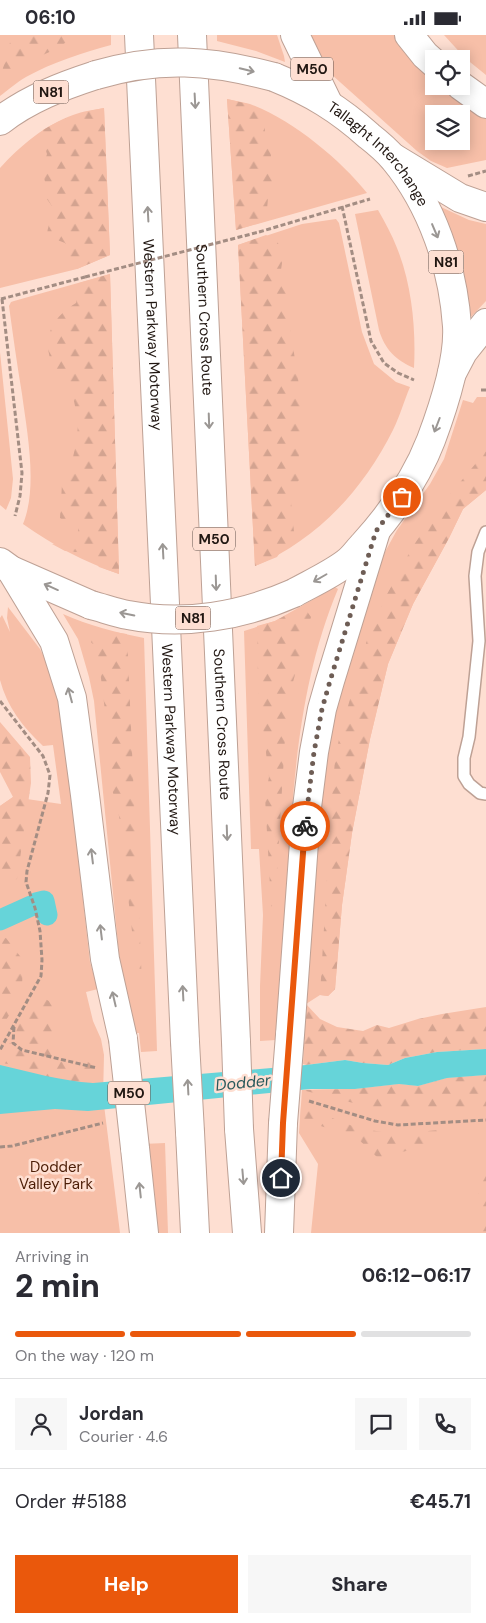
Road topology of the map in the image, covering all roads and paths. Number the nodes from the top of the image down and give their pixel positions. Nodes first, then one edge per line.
1 (139, 35) edge
2 (192, 35) edge
3 (295, 35) edge
4 (409, 35) edge
5 (425, 55) edge
6 (470, 93) edge
7 (328, 103) junction
8 (486, 105) edge
9 (0, 121) edge
10 (394, 159) junction
11 (486, 171) edge
12 (468, 176) dead end
13 (370, 199) dead end
14 (342, 206) junction
15 (486, 207) edge
16 (1, 299) edge
17 (486, 323) edge
18 (450, 377) junction
19 (414, 380) dead end
20 (481, 389) dead end
21 (486, 390) edge
22 (16, 516) dead end
23 (376, 531) junction
24 (486, 532) edge
25 (6, 566) edge
26 (0, 701) edge
27 (486, 794) edge
28 (14, 1024) junction
29 (0, 1050) edge
30 (97, 1068) dead end
31 (309, 1101) dead end
32 (486, 1120) edge
33 (103, 1123) dead end
34 (0, 1147) edge
35 (144, 1233) edge
36 (195, 1233) edge
37 (247, 1233) edge
38 (279, 1233) edge

36 -> 1 main road, Western Parkway Motorway, bridge
2 -> 37 main road, Southern Cross Route / M50, bridge
3 - 7 main road, M50
4 - 5 main road
6 - 8 main road
9 -> 7 main road, Tallaght Interchange / N81, bridge
7 - 10 main road, Tallaght Interchange / N81
10 - 15 main road
10 -> 18 main road, Tallaght Interchange / N81
11 - 12 path
13 - 14 path
14 - 16 path, bridge
14 - 19 path
16 - 22 path
17 - 18 main road
18 -> 23 main road, Tallaght Interchange / N81
20 - 21 path
23 -> 25 main road, N81, bridge
23 - 38 main road, bridge
24 - 27 lane
35 -> 25 main road, M50, bridge
26 - 28 path
28 - 29 path
28 - 30 path
31 - 32 path
33 - 34 path

